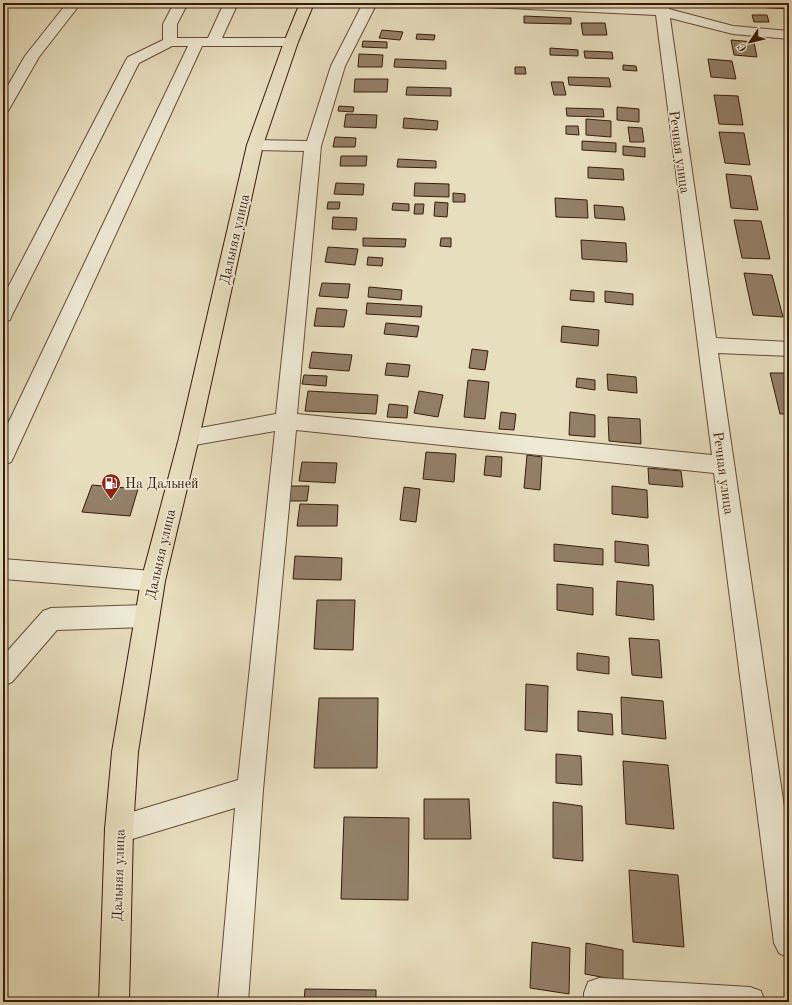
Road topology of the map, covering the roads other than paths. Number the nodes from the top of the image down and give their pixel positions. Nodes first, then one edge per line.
1 (74, 3) edge
2 (181, 3) edge
3 (231, 3) edge
4 (307, 3) edge
5 (370, 3) edge
6 (485, 3) edge
7 (661, 7) edge
8 (789, 35) edge
9 (170, 42) junction
10 (205, 42) junction
11 (291, 42) junction
12 (3, 108) edge
13 (255, 145) junction
14 (313, 146) junction
15 (3, 315) edge
16 (707, 345) junction
17 (789, 349) edge
18 (285, 421) junction
19 (189, 438) junction
20 (3, 456) edge
21 (723, 465) junction
22 (3, 569) edge
23 (153, 581) junction
24 (146, 616) junction
25 (3, 674) edge
26 (250, 790) junction
27 (119, 829) junction
28 (789, 943) edge
29 (114, 1002) edge
30 (233, 1002) edge
31 (599, 1002) edge
32 (750, 1002) edge

1 - 12 street
2 - 9 street
3 - 10 street
4 - 11 main road, Дальняя улица
5 - 14 street
6 - 7 street
7 - 8 street
7 - 16 street, Речная улица
9 - 10 street
9 - 15 street
10 - 11 street
10 - 20 street
11 - 13 main road, Дальняя улица
13 - 14 street
13 - 19 main road, Дальняя улица
14 - 18 street
16 - 17 street
16 - 21 street, Речная улица
18 - 19 street
18 - 21 street
18 - 26 street
19 - 23 main road, Дальняя улица
21 - 28 street, Речная улица
22 - 23 street
23 - 24 main road, Дальняя улица
24 - 25 street
24 - 27 main road, Дальняя улица
26 - 27 street
26 - 30 street
27 - 29 main road, Дальняя улица
31 - 32 street

